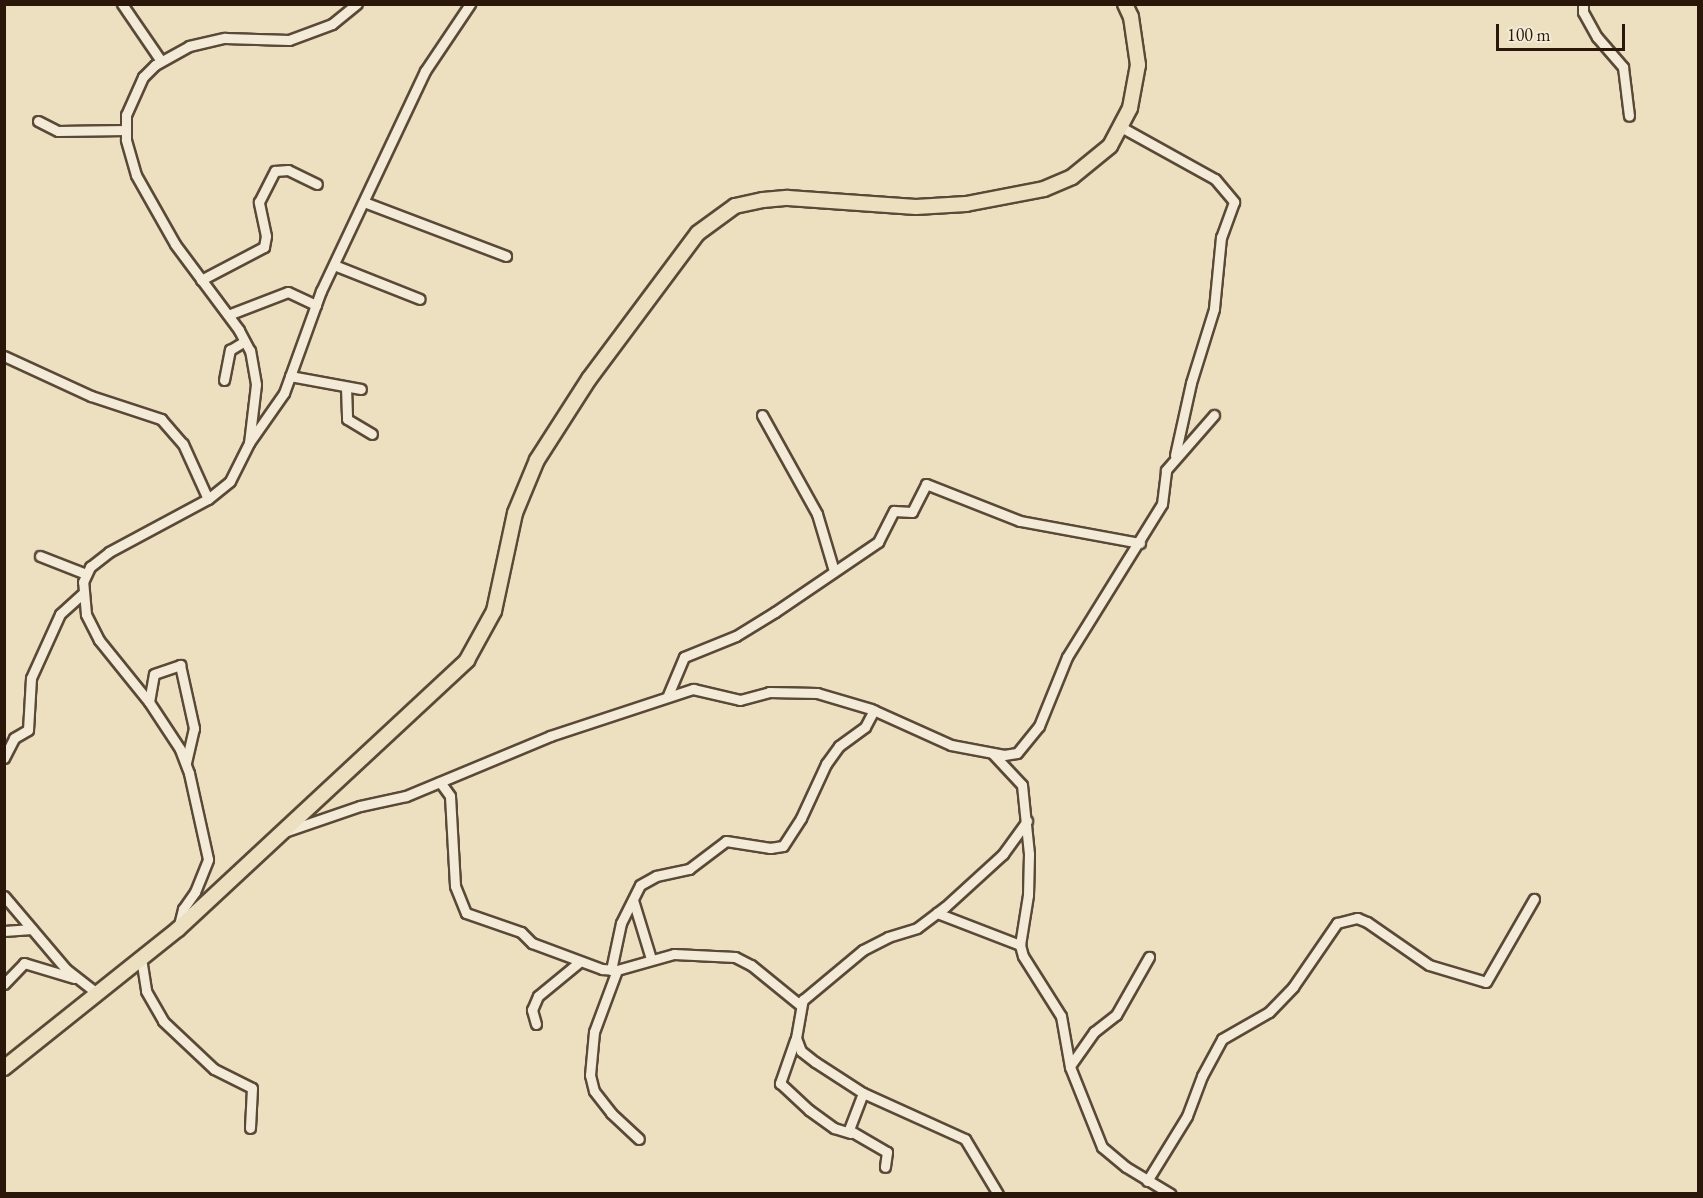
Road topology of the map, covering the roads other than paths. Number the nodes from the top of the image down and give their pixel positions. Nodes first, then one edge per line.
1 (122, 4) edge
2 (357, 4) edge
3 (470, 4) edge
4 (1125, 4) edge
5 (1584, 4) edge
6 (161, 61) junction
7 (1629, 116) dead end
8 (38, 121) dead end
9 (1121, 127) junction
10 (126, 129) junction
11 (317, 184) dead end
12 (364, 202) junction
13 (506, 255) dead end
14 (334, 265) junction
15 (201, 280) junction
16 (420, 299) dead end
17 (316, 304) junction
18 (228, 315) junction
19 (245, 341) junction
20 (4, 356) edge
21 (290, 376) junction
22 (224, 380) dead end
23 (346, 387) junction
24 (361, 389) dead end
25 (762, 415) dead end
26 (1214, 415) dead end
27 (372, 434) dead end
28 (249, 442) junction
29 (1174, 458) junction
30 (208, 499) junction
31 (1140, 543) junction
32 (40, 556) dead end
33 (834, 571) junction
34 (86, 574) junction
35 (82, 594) junction
36 (668, 695) junction
37 (149, 702) junction
38 (874, 710) junction
39 (993, 754) junction
40 (4, 758) edge
41 (186, 763) junction
42 (440, 782) junction
43 (1027, 821) junction
44 (285, 831) junction
45 (4, 896) edge
46 (1534, 899) dead end
47 (633, 900) junction
48 (937, 913) junction
49 (32, 929) junction
50 (178, 929) junction
51 (4, 931) edge
52 (1020, 945) junction
53 (1149, 957) dead end
54 (141, 958) junction
55 (651, 959) junction
56 (578, 963) junction
57 (614, 970) junction
58 (76, 979) junction
59 (4, 984) edge
60 (97, 993) junction
61 (800, 1005) junction
62 (536, 1024) dead end
63 (796, 1038) junction
64 (1070, 1066) junction
65 (4, 1068) edge
66 (863, 1093) junction
67 (250, 1128) dead end
68 (850, 1133) junction
69 (639, 1139) dead end
70 (885, 1167) dead end
71 (1147, 1181) junction
72 (998, 1194) edge
73 (1171, 1194) edge

1 - 6 street
2 - 6 street
3 - 12 street
4 - 9 highway
5 - 7 street
6 - 10 street
8 - 10 street
9 - 29 street
9 - 44 highway
10 - 15 street
11 - 15 street
12 - 13 street
12 - 14 street
14 - 16 street
14 - 17 street
15 - 18 street
17 - 18 street
17 - 21 street
18 - 19 street
19 - 22 street
19 - 28 street
20 - 30 street
21 - 23 street
21 - 28 street
23 - 24 street
23 - 27 street
25 - 33 street
26 - 29 street
28 - 30 street
29 - 31 street
30 - 34 street
31 - 33 street
31 - 39 street
32 - 34 street
33 - 36 street
34 - 35 street
35 - 37 street
35 - 40 street
36 - 38 street
36 - 42 street
37 - 41 street
37 - 41 street
38 - 39 street
38 - 47 street
39 - 43 street
41 - 50 street
42 - 44 street
42 - 56 street
43 - 48 street
43 - 52 street
44 - 50 highway
45 - 49 street
46 - 71 street
47 - 55 street
47 - 57 street
48 - 52 street
48 - 61 street
49 - 51 street
49 - 58 street
50 - 54 highway
52 - 64 street
53 - 64 street
54 - 60 highway
54 - 67 street
55 - 57 street
55 - 61 street
56 - 57 street
56 - 62 street
57 - 69 street
58 - 59 street
58 - 60 street
60 - 65 highway
61 - 63 street
63 - 66 street
63 - 68 street
64 - 71 street
66 - 68 street
66 - 72 street
68 - 70 street
71 - 73 street

